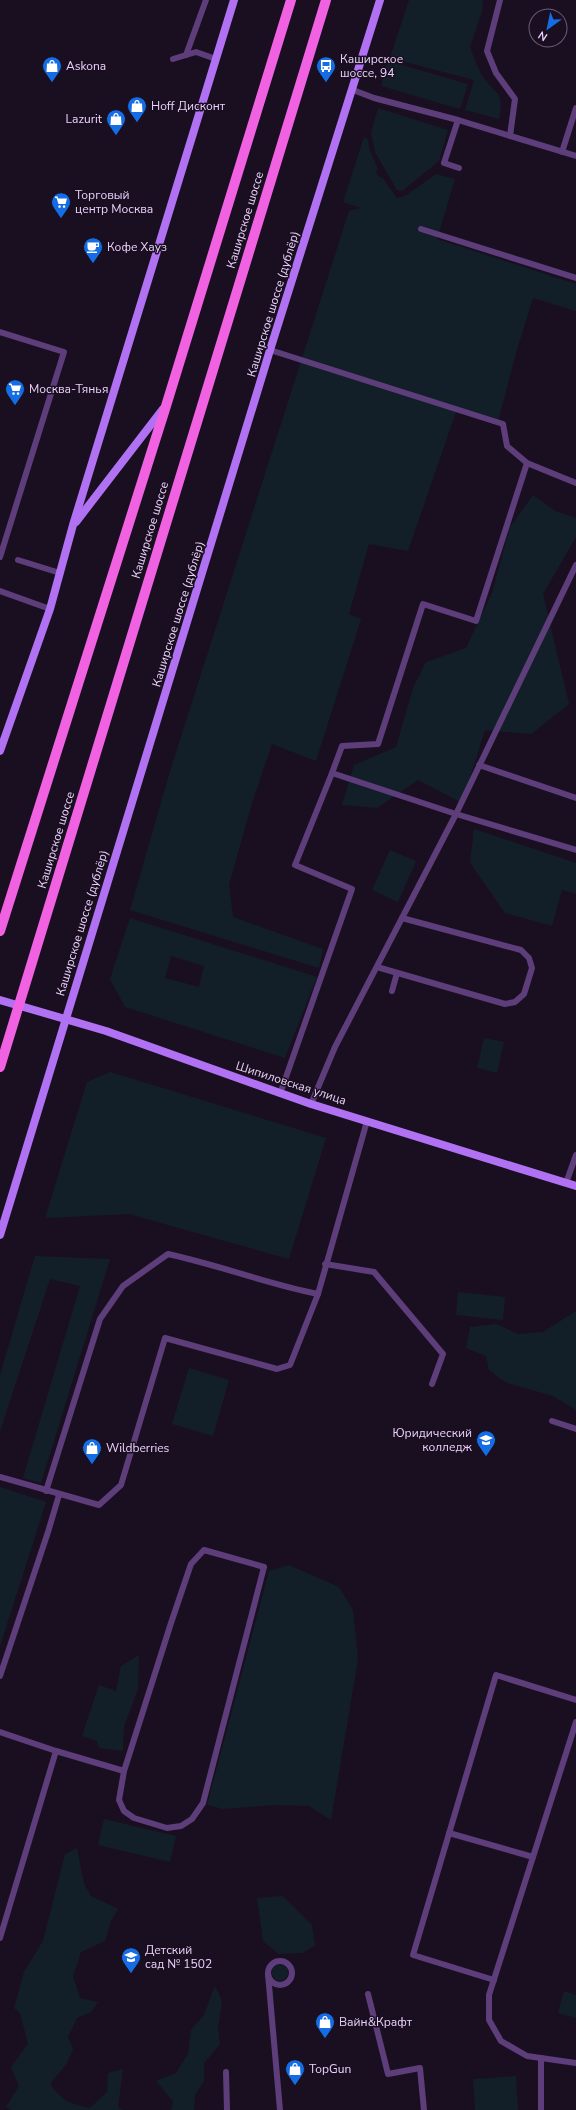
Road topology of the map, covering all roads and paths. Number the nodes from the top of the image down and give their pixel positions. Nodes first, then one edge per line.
1 (206, 0) edge
2 (234, 0) edge
3 (291, 0) edge
4 (326, 0) edge
5 (380, 0) edge
6 (500, 0) edge
7 (186, 55) junction
8 (173, 59) dead end
9 (216, 59) junction
10 (352, 90) junction
11 (576, 108) edge
12 (458, 120) junction
13 (510, 136) junction
14 (562, 152) junction
15 (576, 156) edge
16 (459, 168) dead end
17 (421, 229) dead end
18 (576, 278) edge
19 (0, 332) edge
20 (270, 350) junction
21 (166, 406) junction
22 (527, 463) junction
23 (576, 483) edge
24 (73, 525) junction
25 (0, 557) edge
26 (18, 560) dead end
27 (576, 565) edge
28 (60, 573) junction
29 (0, 591) edge
30 (50, 609) junction
31 (0, 751) edge
32 (479, 765) junction
33 (332, 773) junction
34 (576, 798) edge
35 (456, 814) junction
36 (576, 850) edge
37 (402, 918) junction
38 (0, 931) edge
39 (376, 967) junction
40 (397, 973) junction
41 (392, 991) dead end
42 (0, 1000) edge
43 (19, 1005) junction
44 (65, 1019) junction
45 (0, 1067) edge
46 (280, 1094) junction
47 (310, 1104) junction
48 (367, 1121) junction
49 (576, 1155) edge
50 (566, 1183) junction
51 (576, 1186) edge
52 (7, 1211) junction
53 (0, 1220) edge
54 (0, 1235) edge
55 (326, 1264) junction
56 (318, 1294) junction
57 (432, 1384) dead end
58 (552, 1421) dead end
59 (576, 1429) edge
60 (0, 1477) edge
61 (46, 1491) junction
62 (59, 1495) junction
63 (0, 1676) edge
64 (576, 1700) edge
65 (576, 1722) edge
66 (0, 1732) edge
67 (56, 1751) junction
68 (124, 1771) junction
69 (449, 1833) junction
70 (533, 1857) junction
71 (0, 1938) edge
72 (268, 1974) dead end
73 (494, 1980) junction
74 (368, 1994) dead end
75 (541, 2058) junction
76 (576, 2063) edge
77 (226, 2072) dead end
78 (226, 2110) edge
79 (280, 2110) edge
80 (424, 2110) edge
81 (541, 2110) edge

1 - 7 lane
2 - 9 main road
3 - 21 main road, Каширское шоссе
4 - 43 main road, Каширское шоссе
5 - 10 main road, Каширское шоссе (дублёр)
6 - 13 lane
7 - 8 lane
7 - 9 lane
9 - 24 main road
10 - 12 lane
10 - 20 main road, Каширское шоссе (дублёр)
11 - 14 lane
12 - 13 lane
12 - 16 lane
13 - 14 lane
14 - 15 lane
17 - 18 lane
19 - 25 lane
20 - 22 lane
20 - 44 main road, Каширское шоссе (дублёр)
21 - 24 main road
21 - 38 main road, Каширское шоссе
22 - 23 lane
22 - 33 lane
24 - 28 main road
26 - 28 lane
27 - 32 lane
28 - 30 main road
29 - 30 lane
30 - 31 main road
32 - 34 lane
32 - 35 lane
33 - 35 lane
33 - 46 lane
35 - 36 lane
35 - 37 lane
37 - 39 lane
37 - 40 lane
39 - 40 lane
39 - 47 lane
40 - 41 lane
42 - 43 main road, Шипиловская улица
43 - 44 main road, Шипиловская улица
43 - 45 main road, Каширское шоссе
44 - 46 main road, Шипиловская улица
44 - 52 main road, Каширское шоссе (дублёр)
46 - 47 main road, Шипиловская улица
47 - 48 main road, Шипиловская улица
48 - 50 main road, Шипиловская улица
48 - 55 lane
49 - 50 lane
50 - 51 main road, Шипиловская улица
52 - 53 main road
52 - 54 main road, Каширское шоссе (дублёр)
55 - 56 lane
55 - 57 lane
56 - 61 lane
56 - 62 lane
58 - 59 lane
60 - 61 lane
61 - 62 lane
62 - 63 lane
64 - 69 lane
65 - 70 lane
66 - 67 lane
67 - 68 lane
67 - 71 lane
68 - 68 lane
69 - 70 lane
69 - 73 lane
70 - 73 lane
72 - 79 lane
73 - 75 lane
74 - 80 lane
75 - 76 lane
75 - 81 lane
77 - 78 lane

